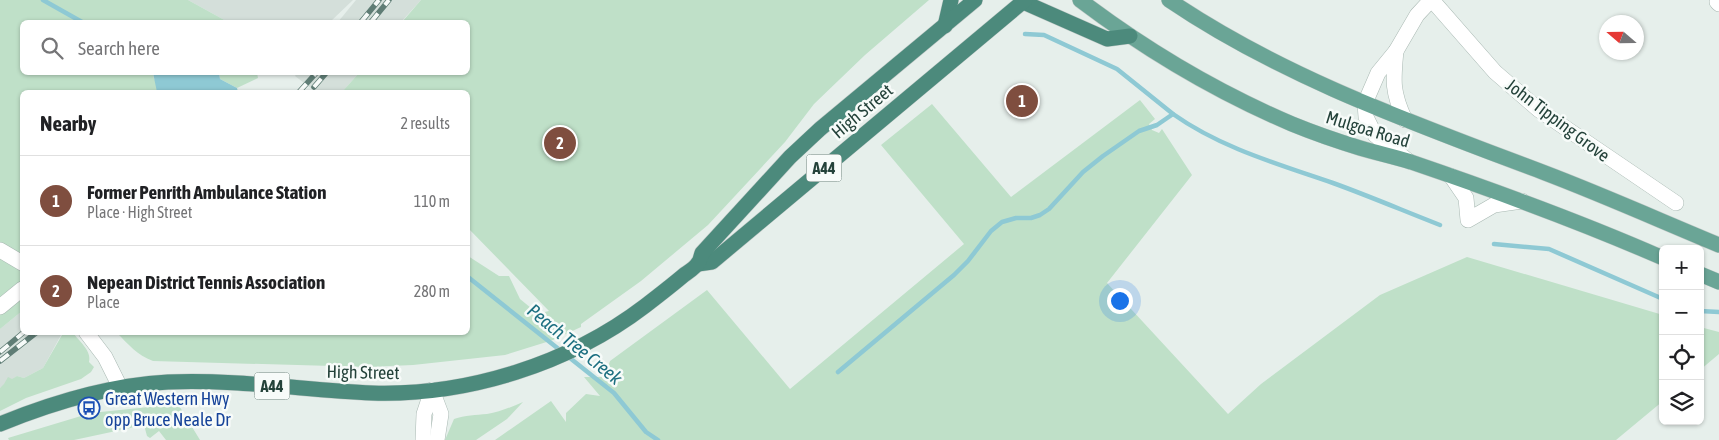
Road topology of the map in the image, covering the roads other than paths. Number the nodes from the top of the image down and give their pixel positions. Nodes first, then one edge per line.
1 (951, 0) edge
2 (974, 0) edge
3 (1080, 0) edge
4 (1168, 0) edge
5 (1432, 0) edge
6 (1024, 1) edge
7 (945, 26) junction
8 (1130, 36) junction
9 (1396, 51) junction
10 (1365, 103) junction
11 (1405, 120) junction
12 (1409, 161) junction
13 (1451, 176) junction
14 (1522, 201) junction
15 (1676, 203) dead end
16 (1719, 245) edge
17 (0, 250) edge
18 (1659, 256) edge
19 (20, 262) edge
20 (698, 264) junction
21 (1704, 276) edge
22 (1719, 282) edge
23 (20, 291) edge
24 (0, 307) edge
25 (88, 335) edge
26 (120, 387) junction
27 (432, 390) junction
28 (0, 424) edge
29 (423, 440) edge
30 (437, 440) edge

1 - 7 highway
2 - 7 highway, High Street / A44
3 - 8 main road, Mulgoa Road
4 - 10 main road, Mulgoa Road
5 - 9 street
5 - 15 street, John Tipping Grove
6 - 8 highway
6 - 20 highway, High Street / A44
7 - 20 highway, High Street / A44
8 - 12 main road, Mulgoa Road
9 - 10 street
9 - 11 street
10 - 11 main road, Mulgoa Road
10 - 12 street
11 - 16 main road, Mulgoa Road
12 - 13 main road, Mulgoa Road
13 - 14 main road, Mulgoa Road
13 - 14 street
14 - 18 main road, Mulgoa Road
17 - 19 street
20 - 27 highway, High Street / A44
21 - 22 main road
23 - 24 street
25 - 26 street
26 - 27 highway, High Street / A44
26 - 28 highway, High Street / A44
27 - 29 street
27 - 30 street

